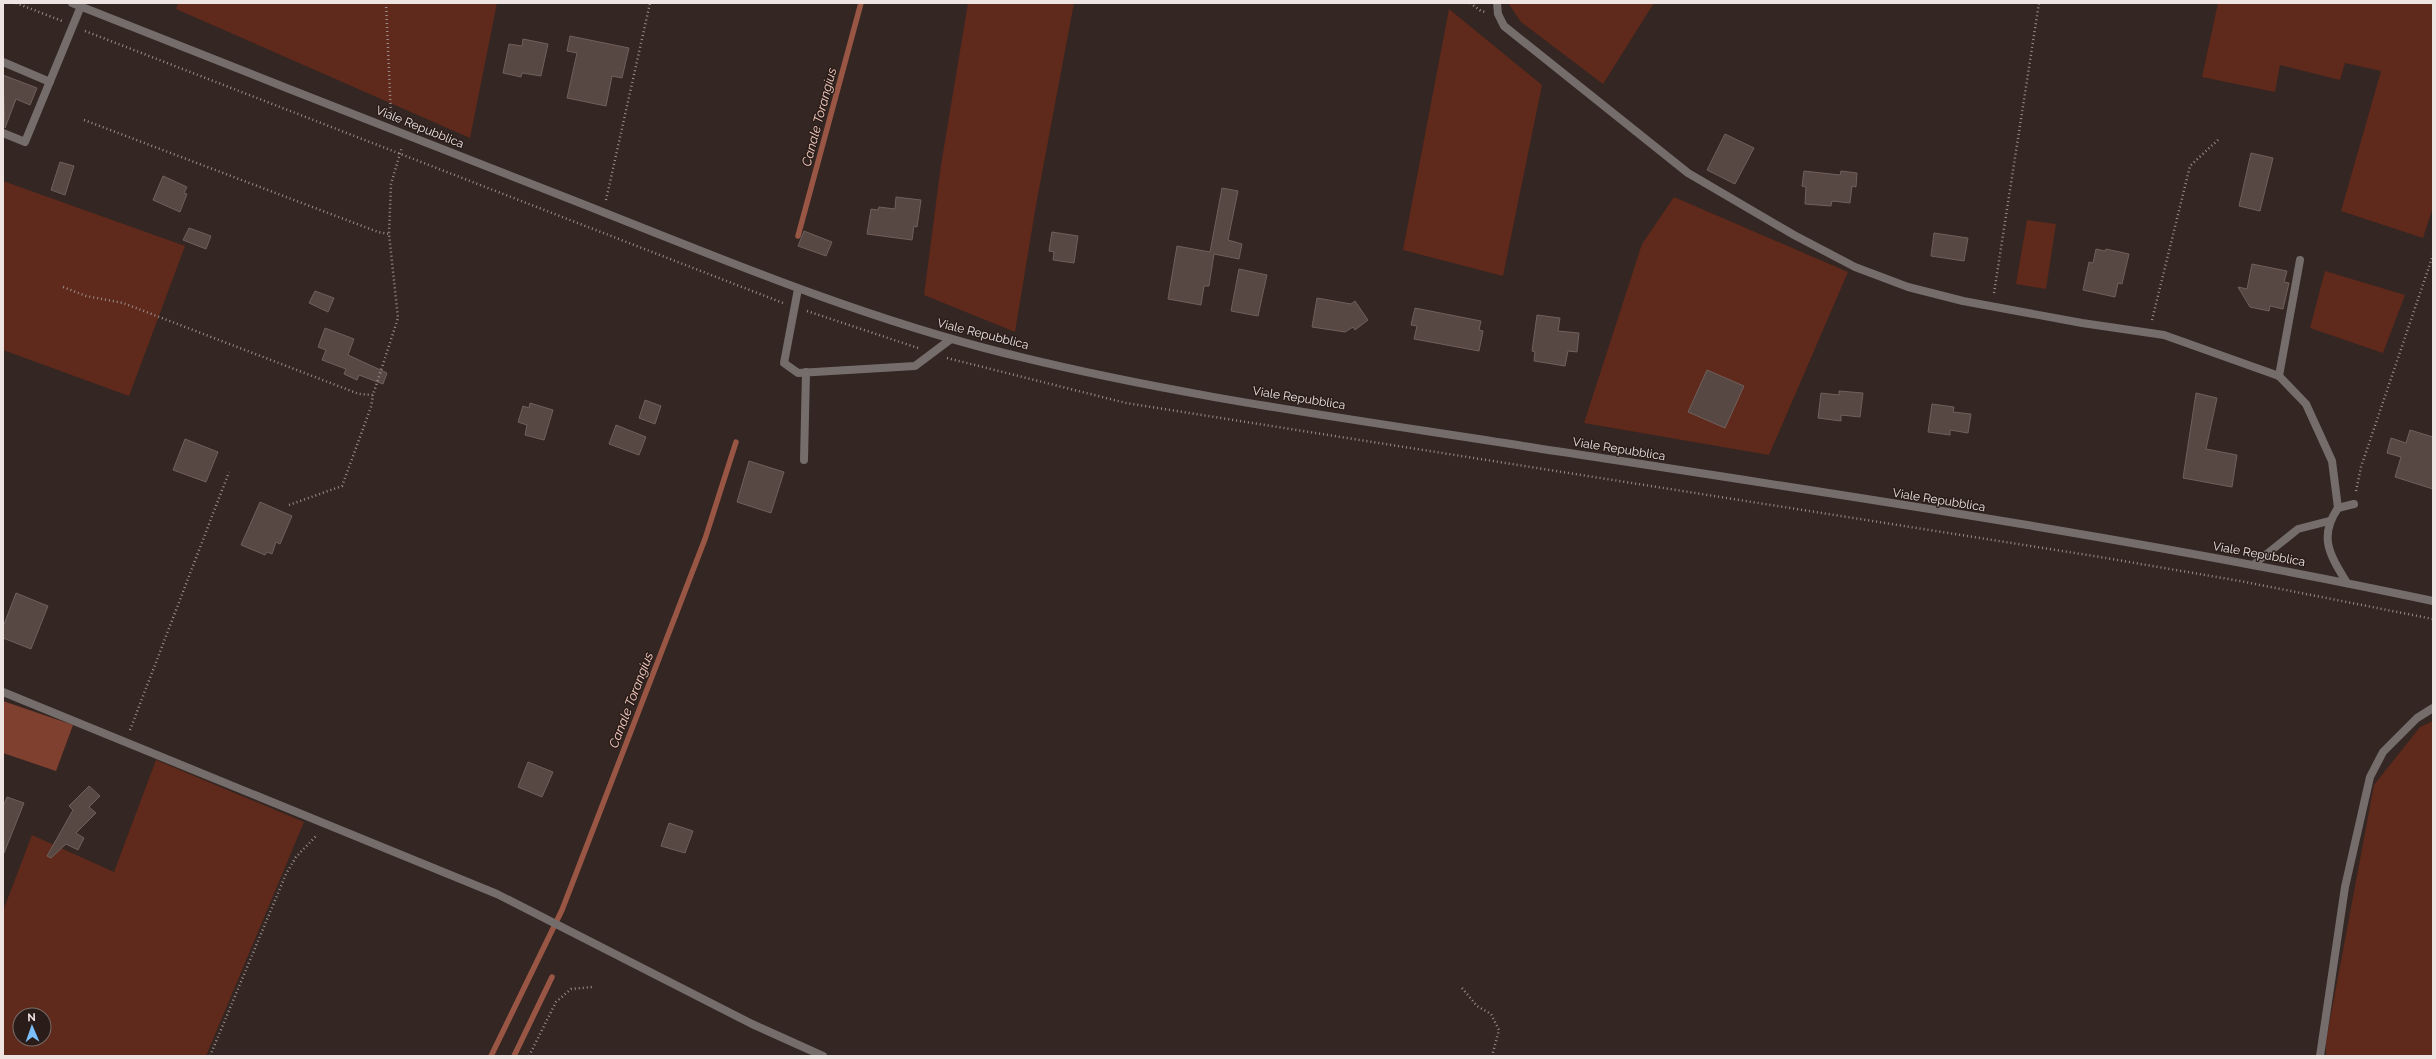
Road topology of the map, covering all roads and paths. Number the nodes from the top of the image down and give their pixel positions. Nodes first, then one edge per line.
1 (16, 3) edge
2 (72, 3) edge
3 (386, 3) edge
4 (650, 3) edge
5 (1497, 3) edge
6 (2039, 3) edge
7 (81, 6) junction
8 (73, 26) junction
9 (3, 62) edge
10 (50, 82) junction
11 (84, 120) dead end
12 (390, 128) junction
13 (3, 133) edge
14 (407, 135) junction
15 (2220, 138) dead end
16 (400, 154) junction
17 (604, 212) junction
18 (389, 234) junction
19 (2433, 255) edge
20 (2300, 260) dead end
21 (63, 287) dead end
22 (798, 289) junction
23 (1992, 306) junction
24 (794, 307) junction
25 (2149, 332) junction
26 (951, 339) junction
27 (932, 353) junction
28 (806, 372) junction
29 (2279, 376) junction
30 (373, 395) junction
31 (804, 460) dead end
32 (229, 472) dead end
33 (2354, 504) joint
34 (289, 505) dead end
35 (2338, 508) junction
36 (2329, 521) junction
37 (2253, 565) junction
38 (2347, 582) junction
39 (2433, 601) edge
40 (2433, 619) edge
41 (3, 692) edge
42 (2433, 708) edge
43 (126, 741) junction
44 (326, 824) junction
45 (592, 987) dead end
46 (1462, 988) dead end
47 (210, 1056) edge
48 (529, 1056) edge
49 (823, 1056) edge
50 (1492, 1056) edge
51 (2320, 1056) edge

1 - 8 path
2 - 7 street, Viale Repubblica
3 - 12 path
4 - 17 path
5 - 23 street
6 - 23 path
7 - 8 street
7 - 12 street, Viale Repubblica
8 - 10 street
8 - 16 path
9 - 10 street
10 - 13 street
11 - 18 path
12 - 14 street, Viale Repubblica
14 - 16 path
14 - 17 street, Viale Repubblica
15 - 25 path
16 - 18 path
16 - 24 path
17 - 22 street, Viale Repubblica
18 - 30 path
19 - 33 path
20 - 29 street
21 - 30 path
22 - 24 street
22 - 26 street, Viale Repubblica
23 - 25 street
24 - 27 path
24 - 28 street
25 - 29 street
26 - 27 street
26 - 37 street, Viale Repubblica
27 - 28 street
27 - 40 path
28 - 31 street
29 - 35 street
30 - 34 path
32 - 43 path
33 - 35 street
35 - 36 street
36 - 37 street
36 - 38 street
37 - 38 street, Viale Repubblica
38 - 39 street, Viale Repubblica
41 - 43 street
42 - 51 street
43 - 44 street
44 - 47 path
44 - 49 street
45 - 48 path
46 - 50 path

